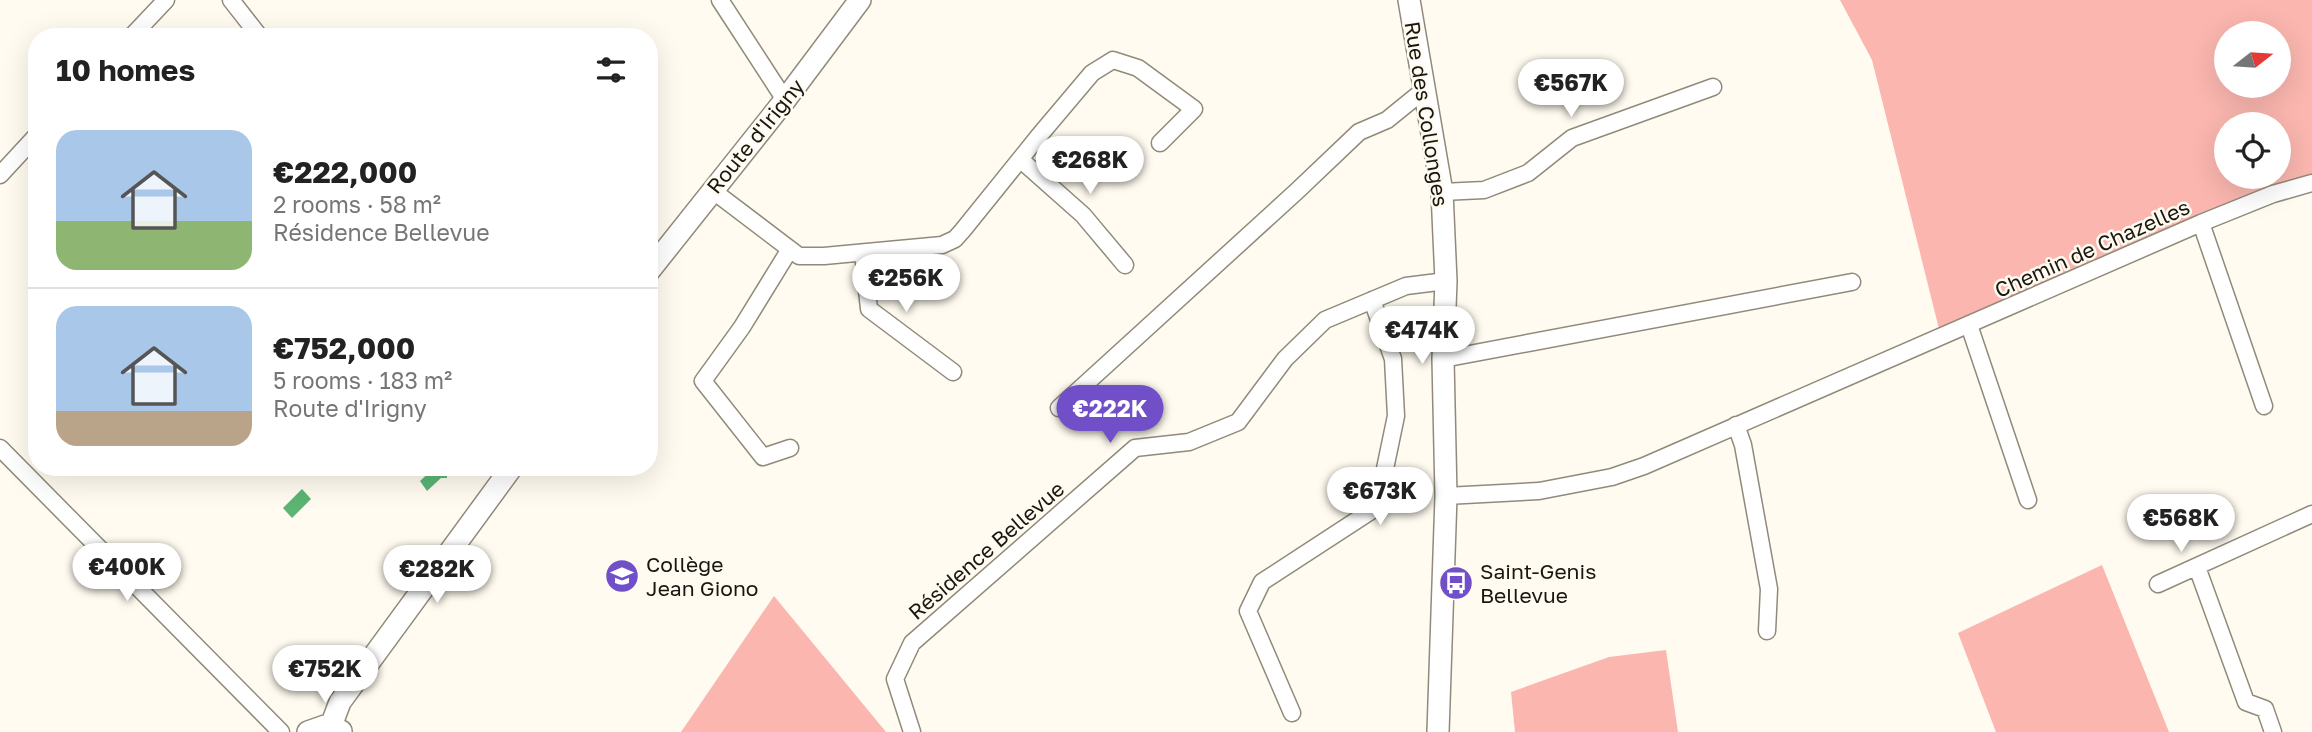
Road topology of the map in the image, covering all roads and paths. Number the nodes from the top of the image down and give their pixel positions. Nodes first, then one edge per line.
1 (166, 0) edge
2 (231, 0) edge
3 (720, 0) edge
4 (860, 0) edge
5 (1409, 0) edge
6 (140, 28) edge
7 (253, 28) edge
8 (1713, 87) dead end
9 (1424, 90) junction
10 (785, 100) junction
11 (1160, 143) dead end
12 (28, 144) edge
13 (1021, 160) junction
14 (0, 174) edge
15 (2312, 183) edge
16 (712, 190) junction
17 (1442, 192) junction
18 (2201, 223) junction
19 (790, 249) junction
20 (863, 253) junction
21 (658, 259) edge
22 (1125, 265) dead end
23 (1446, 281) junction
24 (1852, 282) dead end
25 (1372, 300) junction
26 (1969, 325) junction
27 (1443, 359) junction
28 (953, 372) dead end
29 (2264, 406) dead end
30 (1059, 408) dead end
31 (1736, 425) junction
32 (0, 448) edge
33 (790, 448) dead end
34 (505, 476) edge
35 (1446, 496) junction
36 (2028, 500) dead end
37 (2312, 514) edge
38 (2197, 567) junction
39 (2158, 584) dead end
40 (1767, 631) dead end
41 (1292, 713) dead end
42 (337, 729) edge
43 (281, 732) edge
44 (308, 732) edge
45 (912, 732) edge
46 (1438, 732) edge
47 (2273, 732) edge

1 - 6 street
2 - 7 street
3 - 10 street
4 - 10 street, Route d'Irigny
5 - 9 street, Rue des Collonges
8 - 17 street
9 - 17 street, Rue des Collonges
9 - 30 street
10 - 16 street, Route d'Irigny
11 - 13 street
12 - 14 street
13 - 20 street
13 - 22 street
15 - 18 street, Chemin de Chazelles
16 - 19 street
16 - 21 street, Route d'Irigny
17 - 23 street, Rue des Collonges
18 - 26 street, Chemin de Chazelles
18 - 29 street
19 - 20 street
19 - 33 street
20 - 28 street
23 - 25 street, Résidence Bellevue
23 - 27 street, Rue des Collonges
24 - 27 street
25 - 41 street
25 - 45 street, Résidence Bellevue
26 - 31 street, Chemin de Chazelles
26 - 36 street
27 - 35 street, Rue des Collonges
31 - 35 street, Chemin de Chazelles
31 - 40 street
32 - 43 street
34 - 42 street
35 - 46 street, Rue des Collonges
37 - 38 street
38 - 39 street
38 - 47 street
42 - 44 street

